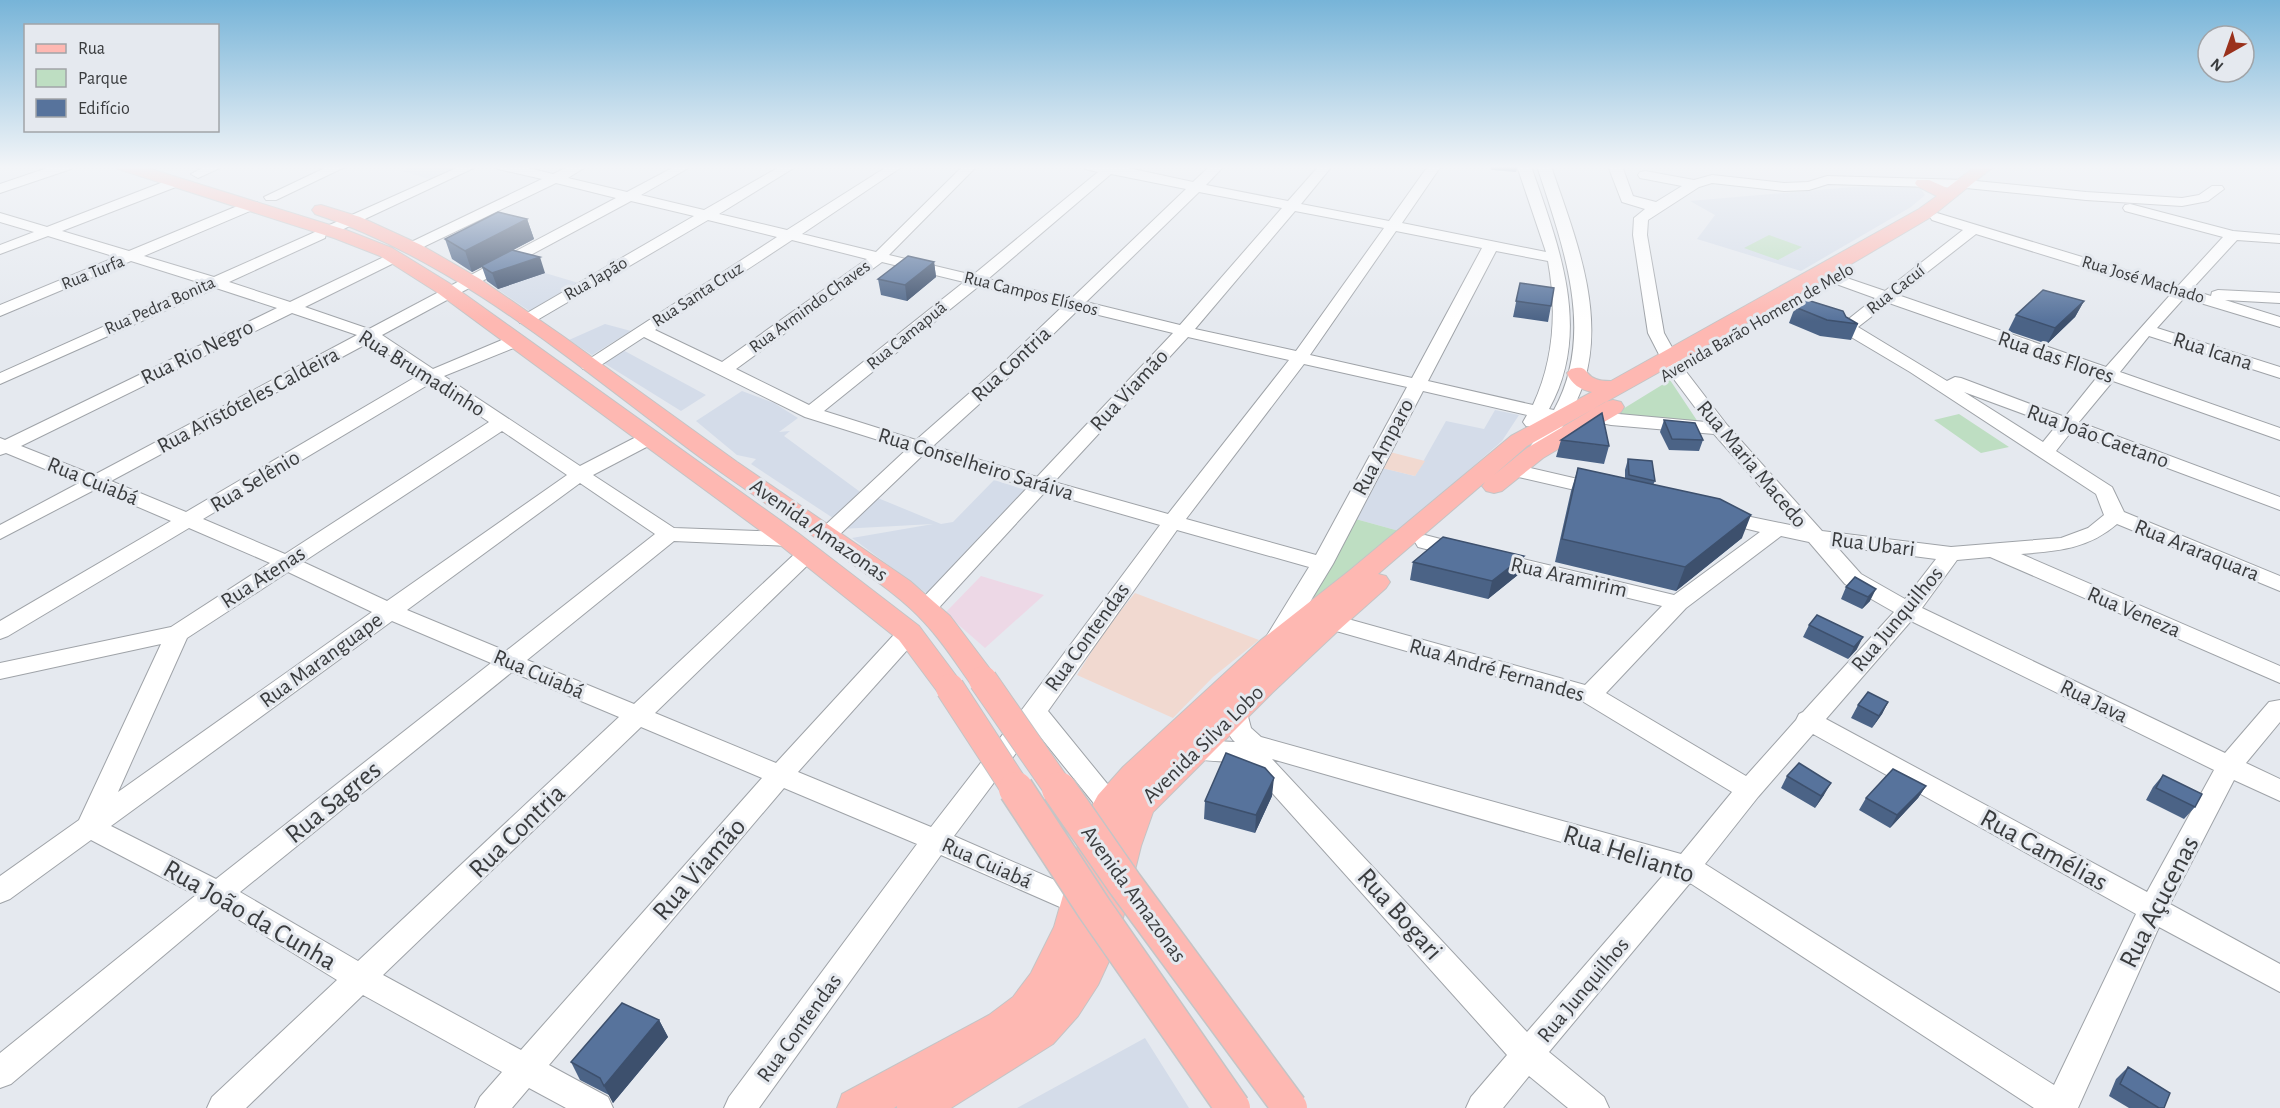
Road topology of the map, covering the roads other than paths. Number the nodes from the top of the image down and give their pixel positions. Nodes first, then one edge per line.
1 (2, 218) edge
2 (78, 218) edge
3 (222, 218) edge
4 (285, 218) edge
5 (347, 218) edge
6 (355, 218) edge
7 (473, 218) edge
8 (590, 218) edge
9 (703, 218) edge
10 (719, 218) edge
11 (818, 218) edge
12 (919, 218) edge
13 (1052, 218) edge
14 (1164, 218) edge
15 (1281, 218) edge
16 (1350, 218) edge
17 (1398, 218) edge
18 (1541, 218) edge
19 (1561, 218) edge
20 (1641, 218) edge
21 (1916, 218) edge
22 (1936, 218) edge
23 (1939, 218) edge
24 (2168, 218) edge
25 (352, 219) junction
26 (1392, 226) junction
27 (1973, 229) junction
28 (46, 232) junction
29 (325, 233) junction
30 (2233, 235) junction
31 (790, 236) junction
32 (2280, 239) edge
33 (1491, 246) junction
34 (412, 247) junction
35 (0, 250) edge
36 (130, 257) junction
37 (395, 257) junction
38 (878, 258) junction
39 (1555, 258) junction
40 (1833, 278) junction
41 (976, 281) junction
42 (214, 282) junction
43 (471, 282) junction
44 (450, 293) junction
45 (2182, 293) junction
46 (1887, 298) junction
47 (2280, 298) edge
48 (1074, 304) junction
49 (287, 308) junction
50 (0, 311) edge
51 (526, 320) junction
52 (2280, 322) edge
53 (643, 330) junction
54 (2146, 330) junction
55 (1184, 331) junction
56 (369, 334) junction
57 (515, 341) junction
58 (1301, 356) junction
59 (1672, 364) junction
60 (589, 365) junction
61 (1916, 368) junction
62 (723, 370) junction
63 (1578, 373) junction
64 (2280, 373) edge
65 (432, 375) junction
66 (2109, 375) junction
67 (0, 379) edge
68 (1416, 383) junction
69 (1602, 401) junction
70 (811, 413) junction
71 (1549, 414) junction
72 (501, 423) junction
73 (2067, 425) junction
74 (1720, 429) junction
75 (2280, 434) edge
76 (649, 438) junction
77 (2, 446) edge
78 (1527, 447) junction
79 (919, 448) junction
80 (2046, 451) junction
81 (1513, 470) junction
82 (580, 474) junction
83 (98, 482) junction
84 (1042, 485) junction
85 (1617, 493) edge
86 (2280, 504) edge
87 (1708, 514) edge
88 (2115, 516) junction
89 (189, 520) junction
90 (1172, 521) junction
91 (1777, 529) junction
92 (0, 533) edge
93 (669, 534) junction
94 (828, 534) junction
95 (1814, 537) junction
96 (1425, 542) junction
97 (798, 546) junction
98 (1988, 549) junction
99 (1951, 554) junction
100 (285, 562) junction
101 (1322, 564) junction
102 (2280, 584) edge
103 (1678, 603) junction
104 (926, 608) junction
105 (1908, 610) junction
106 (389, 611) junction
107 (1324, 615) junction
108 (0, 631) edge
109 (178, 633) junction
110 (909, 633) junction
111 (1271, 647) junction
112 (509, 662) junction
113 (0, 671) edge
114 (2279, 672) edge
115 (1590, 695) junction
116 (2278, 708) dead end
117 (1034, 711) junction
118 (1236, 711) junction
119 (638, 716) junction
120 (1808, 720) junction
121 (1196, 750) junction
122 (1304, 758) junction
123 (2229, 766) junction
124 (779, 776) junction
125 (1277, 780) junction
126 (1749, 790) junction
127 (2280, 791) edge
128 (1108, 804) junction
129 (89, 826) junction
130 (937, 841) junction
131 (1687, 867) junction
132 (0, 891) edge
133 (218, 893) junction
134 (1079, 903) junction
135 (2153, 909) junction
136 (362, 979) junction
137 (2280, 979) edge
138 (1528, 1054) junction
139 (526, 1069) junction
140 (0, 1073) edge
141 (224, 1108) edge
142 (491, 1108) edge
143 (597, 1108) edge
144 (740, 1108) edge
145 (856, 1108) edge
146 (916, 1108) edge
147 (1233, 1108) edge
148 (1290, 1108) edge
149 (1482, 1108) edge
150 (1593, 1108) edge
151 (2061, 1108) edge

1 - 28 street, Rua Brumadinho
2 - 28 street
3 - 36 street, Rua Turfa
4 - 29 main road, Avenida Amazonas
5 - 25 main road, Avenida Amazonas
6 - 25 street, Rua Pedra Bonita
7 - 34 street
8 - 43 street, Rua Aristóteles Caldeira
9 - 51 street, Rua Japão
10 - 31 street, Rua Campos Elíseos
11 - 31 street, Rua Santa Cruz
12 - 38 street, Rua Armindo Chaves
13 - 41 street, Rua Camapuã
14 - 48 street, Rua Contria
15 - 55 street, Rua Viamão
16 - 26 street
17 - 26 street, Rua Contendas
18 - 39 street
19 - 63 street
20 - 59 street, Rua Maria Macedo
21 - 59 main road, Avenida Barão Homem de Melo
22 - 40 main road, Avenida Barão Homem de Melo
23 - 27 street, Rua José Machado
24 - 30 street
25 - 29 street, Rua Pedra Bonita
25 - 34 main road, Avenida Amazonas
26 - 33 street
26 - 58 street, Rua Contendas
27 - 45 street, Rua José Machado
27 - 46 street, Rua Cacuí
28 - 35 street
28 - 36 street, Rua Brumadinho
29 - 37 main road, Avenida Amazonas
29 - 42 street, Rua Pedra Bonita
30 - 32 street
30 - 45 street
31 - 38 street, Rua Campos Elíseos
31 - 53 street, Rua Santa Cruz
33 - 39 street
33 - 68 street, Rua Amparo
34 - 43 main road, Avenida Amazonas
36 - 42 street, Rua Brumadinho
36 - 50 street, Rua Turfa
37 - 44 main road, Avenida Amazonas
37 - 49 street, Rua Rio Negro
38 - 41 street, Rua Campos Elíseos
38 - 62 street, Rua Armindo Chaves
39 - 71 street
40 - 46 street, Rua das Flores
40 - 59 main road, Avenida Barão Homem de Melo
41 - 48 street, Rua Campos Elíseos
41 - 70 street, Rua Camapuã
42 - 49 street, Rua Brumadinho
42 - 67 street, Rua Pedra Bonita
43 - 44 street, Rua Aristóteles Caldeira
43 - 51 main road, Avenida Amazonas
44 - 56 street, Rua Aristóteles Caldeira
44 - 57 main road, Avenida Amazonas
45 - 47 street
45 - 52 street, Rua José Machado
45 - 54 street
46 - 61 street, Rua Cacuí
46 - 66 street, Rua das Flores
48 - 55 street, Rua Campos Elíseos
48 - 79 street, Rua Contria
49 - 56 street, Rua Brumadinho
49 - 77 street, Rua Rio Negro
51 - 60 main road, Avenida Amazonas
53 - 60 street, Rua Santa Cruz
53 - 62 street, Rua Conselheiro Saráiva
54 - 64 street, Rua Icana
54 - 66 street
55 - 58 street, Rua Campos Elíseos
55 - 84 street, Rua Viamão
56 - 65 street, Rua Brumadinho
56 - 83 street, Rua Aristóteles Caldeira
57 - 65 street, Rua Selênio
57 - 76 main road, Avenida Amazonas
58 - 68 street, Rua Campos Elíseos
58 - 90 street, Rua Contendas
59 - 69 main road, Avenida Barão Homem de Melo
59 - 69 main road, Avenida Barão Homem de Melo
59 - 74 street, Rua Maria Macedo
60 - 94 main road, Avenida Amazonas
61 - 73 street, Rua João Caetano
61 - 80 street
62 - 70 street, Rua Conselheiro Saráiva
63 - 69 main road
63 - 71 street
65 - 72 street, Rua Brumadinho
65 - 89 street, Rua Selênio
66 - 73 street
66 - 75 street, Rua das Flores
68 - 71 street, Rua Campos Elíseos
68 - 101 street, Rua Amparo
69 - 71 main road, Avenida Barão Homem de Melo
69 - 74 street
69 - 78 main road, Avenida Barão Homem de Melo
70 - 79 street, Rua Conselheiro Saráiva
71 - 78 main road, Avenida Silva Lobo
72 - 82 street, Rua Brumadinho
72 - 100 street, Rua Atenas
73 - 80 street
73 - 86 street, Rua João Caetano
74 - 95 street, Rua Maria Macedo
76 - 82 street, Rua Maranguape
76 - 97 main road, Avenida Amazonas
77 - 83 street, Rua Cuiabá
78 - 81 main road, Avenida Silva Lobo
78 - 107 main road, Avenida Silva Lobo
79 - 84 street, Rua Conselheiro Saráiva
79 - 94 street, Rua Contria
80 - 88 street
81 - 85 street
81 - 96 main road, Avenida Silva Lobo
82 - 93 street, Rua Brumadinho
82 - 106 street, Rua Maranguape
83 - 89 street, Rua Cuiabá
83 - 92 street, Rua Aristóteles Caldeira
84 - 90 street, Rua Conselheiro Saráiva
84 - 104 street, Rua Viamão
87 - 91 street, Rua Ubari
88 - 98 street, Rua Junquilhos
88 - 102 street, Rua Araraquara
89 - 100 street, Rua Cuiabá
89 - 108 street, Rua Selênio
90 - 101 street, Rua Conselheiro Saráiva
90 - 117 street, Rua Contendas
91 - 95 street, Rua Ubari
91 - 103 street
93 - 97 street
93 - 112 street, Rua Sagres
94 - 104 main road, Avenida Amazonas
95 - 99 street, Rua Ubari
95 - 105 street, Rua Maria Macedo
96 - 103 street, Rua Aramirim
96 - 107 main road, Avenida Silva Lobo
97 - 110 main road, Avenida Amazonas
97 - 119 street, Rua Contria
98 - 99 street, Rua Junquilhos
98 - 114 street, Rua Veneza
99 - 105 street, Rua Junquilhos
100 - 106 street, Rua Cuiabá
100 - 109 street, Rua Atenas
101 - 111 street, Rua Amparo
103 - 115 street
104 - 148 main road, Avenida Amazonas, bridge
105 - 120 street, Rua Junquilhos
105 - 123 street, Rua Java
106 - 112 street, Rua Cuiabá
106 - 129 street, Rua Maranguape
107 - 111 main road, Avenida Silva Lobo
107 - 115 street, Rua André Fernandes
107 - 118 main road, Avenida Silva Lobo
109 - 113 street, Rua Atenas
109 - 129 street
110 - 124 street, Rua Viamão
110 - 147 main road, Avenida Amazonas, bridge
111 - 128 main road, Avenida Silva Lobo
112 - 119 street, Rua Cuiabá
112 - 133 street, Rua Sagres
115 - 126 street, Rua André Fernandes
116 - 123 street, Rua Açucenas
117 - 128 street, Avenida Amazonas
117 - 130 street, Rua Contendas
118 - 121 main road, Avenida Silva Lobo
118 - 122 street, Rua Helianto
119 - 124 street, Rua Cuiabá
119 - 136 street, Rua Contria
120 - 126 street, Rua Junquilhos
120 - 135 street, Rua Camélias
121 - 125 street, Rua Bogari
121 - 146 main road, Avenida Silva Lobo
122 - 125 street
122 - 131 street, Rua Helianto
123 - 127 street, Rua Java
123 - 135 street, Rua Açucenas
124 - 130 street, Rua Cuiabá
124 - 139 street, Rua Viamão
125 - 138 street, Rua Bogari
126 - 131 street, Rua Junquilhos
128 - 134 main road, Avenida Silva Lobo
129 - 132 street, Rua Maranguape
129 - 133 street, Rua João da Cunha
130 - 134 street, Rua Cuiabá
130 - 144 street, Rua Contendas
131 - 138 street, Rua Junquilhos
131 - 151 street, Rua Helianto
133 - 136 street, Rua João da Cunha
133 - 140 street, Rua Sagres
134 - 145 main road, Avenida Silva Lobo
135 - 137 street, Rua Camélias
135 - 151 street, Rua Açucenas
136 - 139 street, Rua João da Cunha
136 - 141 street, Rua Contria
138 - 149 street, Rua Junquilhos
138 - 150 street, Rua Bogari
139 - 142 street, Rua Viamão
139 - 143 street, Rua João da Cunha

